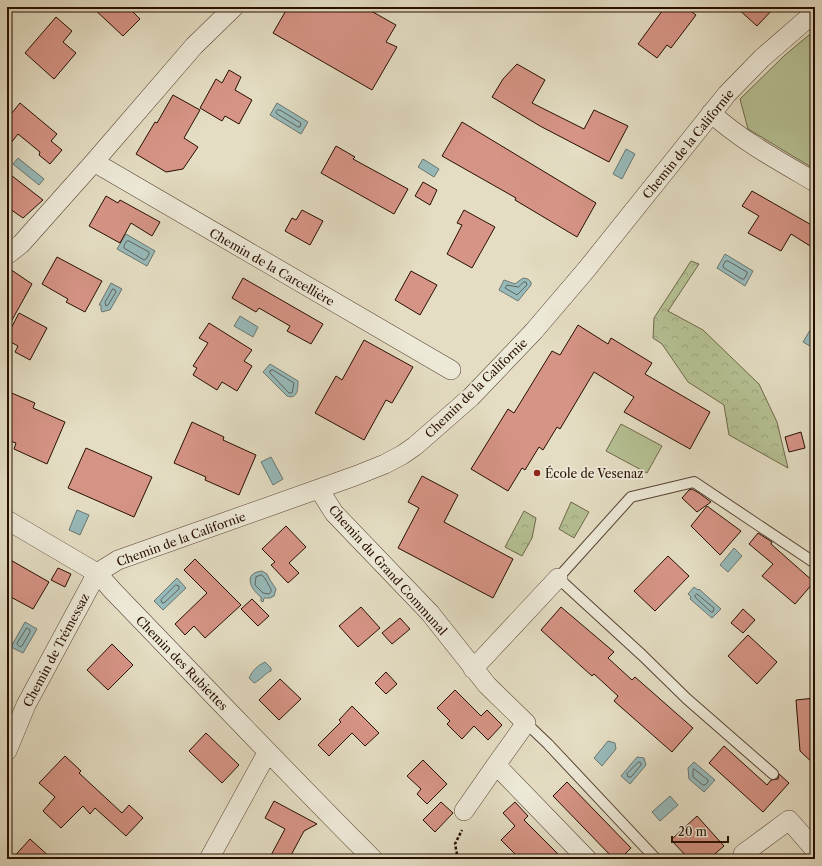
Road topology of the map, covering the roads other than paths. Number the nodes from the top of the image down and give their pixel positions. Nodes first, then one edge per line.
1 (234, 7) edge
2 (815, 12) edge
3 (711, 113) junction
4 (94, 162) junction
5 (815, 182) edge
6 (7, 256) edge
7 (452, 370) dead end
8 (319, 489) junction
9 (7, 520) edge
10 (815, 564) edge
11 (97, 573) junction
12 (558, 578) junction
13 (473, 669) junction
14 (526, 723) junction
15 (7, 751) edge
16 (267, 753) junction
17 (496, 765) junction
18 (773, 774) dead end
19 (464, 811) road end
20 (815, 850) edge
21 (743, 854) dead end
22 (209, 859) edge
23 (373, 859) edge
24 (587, 859) edge
25 (656, 859) edge

1 - 4 street
2 - 3 street, Chemin de la Californie
3 - 5 street
3 - 8 street, Chemin de la Californie
4 - 6 street
4 - 7 street, Chemin de la Carcellière
8 - 11 street, Chemin de la Californie
8 - 13 street, Chemin du Grand Communal
9 - 11 street
10 - 12 lane
11 - 15 street, Chemin de Trémessaz
11 - 16 street, Chemin des Rubiettes
12 - 13 street
12 - 18 lane
13 - 14 street, Chemin du Grand Communal
14 - 17 street
14 - 25 lane
16 - 22 street
16 - 23 street, Chemin des Rubiettes
17 - 19 street
17 - 24 street
20 - 21 street

